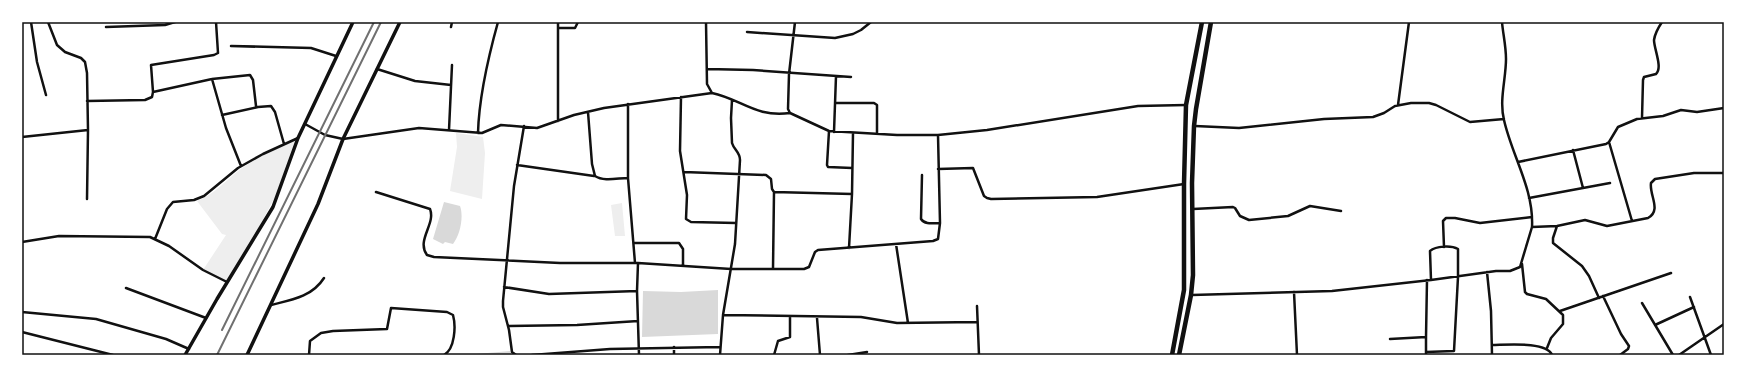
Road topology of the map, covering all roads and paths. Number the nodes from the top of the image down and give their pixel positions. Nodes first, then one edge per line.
1 (31, 22) edge
2 (48, 22) edge
3 (175, 22) edge
4 (216, 22) edge
5 (353, 22) edge
6 (400, 22) edge
7 (452, 22) edge
8 (498, 22) edge
9 (558, 22) edge
10 (578, 22) edge
11 (706, 22) edge
12 (795, 22) edge
13 (871, 22) edge
14 (1202, 22) edge
15 (1211, 22) edge
16 (1409, 22) edge
17 (1502, 22) edge
18 (1662, 22) edge
19 (106, 27) dead end
20 (451, 27) dead end
21 (558, 28) junction
22 (746, 32) dead end
23 (794, 35) junction
24 (232, 46) dead end
25 (336, 56) junction
26 (452, 66) dead end
27 (376, 69) junction
28 (707, 69) junction
29 (789, 74) junction
30 (836, 76) junction
31 (851, 77) dead end
32 (212, 79) junction
33 (451, 85) junction
34 (153, 92) junction
35 (712, 93) junction
36 (46, 95) dead end
37 (681, 97) junction
38 (732, 100) junction
39 (87, 101) junction
40 (836, 103) junction
41 (628, 104) junction
42 (1186, 105) junction
43 (1398, 105) junction
44 (258, 107) junction
45 (1724, 108) edge
46 (588, 112) junction
47 (790, 113) junction
48 (222, 115) junction
49 (1642, 118) junction
50 (1504, 119) junction
51 (558, 121) junction
52 (305, 124) junction
53 (524, 126) junction
54 (1194, 126) junction
55 (88, 130) junction
56 (449, 130) junction
57 (829, 131) junction
58 (834, 132) junction
59 (478, 133) junction
60 (853, 133) junction
61 (876, 134) junction
62 (938, 135) junction
63 (22, 137) edge
64 (298, 138) junction
65 (343, 139) junction
66 (1610, 142) junction
67 (284, 144) junction
68 (1573, 150) junction
69 (1518, 162) junction
70 (517, 165) junction
71 (241, 166) junction
72 (852, 168) junction
73 (938, 169) junction
74 (684, 172) junction
75 (739, 173) junction
76 (1724, 173) edge
77 (922, 175) dead end
78 (595, 176) junction
79 (628, 178) junction
80 (1610, 183) dead end
81 (1184, 184) junction
82 (1583, 188) junction
83 (376, 192) dead end
84 (774, 192) junction
85 (852, 194) junction
86 (1529, 198) junction
87 (87, 199) dead end
88 (1192, 209) junction
89 (1341, 211) dead end
90 (1532, 217) junction
91 (1632, 221) junction
92 (736, 222) junction
93 (940, 223) junction
94 (1557, 226) junction
95 (1532, 227) junction
96 (155, 239) junction
97 (22, 242) edge
98 (634, 243) junction
99 (896, 244) junction
100 (1444, 247) junction
101 (849, 248) junction
102 (507, 260) junction
103 (636, 263) junction
104 (1522, 264) junction
105 (683, 266) junction
106 (731, 269) junction
107 (773, 269) junction
108 (1487, 272) junction
109 (1670, 273) dead end
110 (1458, 277) junction
111 (324, 278) dead end
112 (1427, 280) junction
113 (1431, 280) junction
114 (228, 282) junction
115 (504, 287) junction
116 (126, 288) dead end
117 (638, 291) junction
118 (1294, 292) junction
119 (1191, 295) junction
120 (1603, 296) junction
121 (1690, 297) dead end
122 (1599, 298) junction
123 (1642, 303) dead end
124 (270, 305) junction
125 (977, 306) dead end
126 (1694, 306) junction
127 (1560, 311) junction
128 (22, 312) edge
129 (724, 315) junction
130 (790, 317) junction
131 (207, 318) junction
132 (817, 318) junction
133 (638, 320) junction
134 (977, 322) junction
135 (908, 323) junction
136 (1724, 324) edge
137 (1655, 325) junction
138 (508, 326) junction
139 (22, 332) edge
140 (1705, 336) junction
141 (1426, 338) junction
142 (1390, 339) dead end
143 (1492, 345) junction
144 (674, 347) junction
145 (720, 347) junction
146 (639, 348) junction
147 (1547, 348) junction
148 (189, 349) junction
149 (867, 352) dead end
150 (576, 353) edge
151 (1426, 353) edge
152 (109, 354) edge
153 (113, 355) edge
154 (185, 355) edge
155 (247, 355) edge
156 (309, 355) edge
157 (444, 355) edge
158 (516, 355) edge
159 (533, 355) edge
160 (639, 355) edge
161 (674, 355) edge
162 (720, 355) edge
163 (774, 355) edge
164 (820, 355) edge
165 (848, 355) edge
166 (979, 355) edge
167 (1172, 355) edge
168 (1179, 355) edge
169 (1297, 355) edge
170 (1492, 355) edge
171 (1552, 355) edge
172 (1620, 355) edge
173 (1673, 355) edge
174 (1679, 355) edge
175 (1711, 355) edge

1 - 36 street
2 - 39 street
3 - 19 street
4 - 34 street
5 - 25 street
6 - 27 street
7 - 20 street
8 - 59 street
9 - 21 street
10 - 21 street
11 - 28 street
12 - 23 street
13 - 23 street
14 - 42 highway
15 - 54 highway
16 - 43 street
17 - 50 street
18 - 49 street
21 - 51 street
22 - 23 street
23 - 29 street
24 - 25 street
25 - 52 street
26 - 33 street
27 - 33 street
27 - 65 street
28 - 29 street
28 - 35 street
29 - 30 street
29 - 47 street
30 - 31 street
30 - 40 street
32 - 34 street
32 - 44 street
32 - 48 street
33 - 56 street
34 - 39 street
35 - 37 street
35 - 38 street
37 - 41 street
37 - 74 street
38 - 47 street
38 - 75 street
39 - 55 street
40 - 58 street
40 - 61 street
41 - 46 street
41 - 79 street
42 - 62 street
42 - 81 highway
43 - 50 street
43 - 54 street
44 - 48 street
44 - 67 street
45 - 49 street
46 - 51 street
46 - 78 street
47 - 57 street
48 - 71 street
49 - 66 street
50 - 69 street
51 - 53 street
52 - 64 street
52 - 65 street
53 - 59 street
53 - 70 street
54 - 88 highway
55 - 63 street
55 - 87 street
56 - 59 street
56 - 65 street
57 - 58 street
57 - 72 street
58 - 60 street
60 - 61 street
60 - 72 street
61 - 62 street
62 - 73 street
64 - 67 street
64 - 114 street
65 - 124 street
66 - 68 street
66 - 91 street
67 - 71 street
68 - 69 street
68 - 82 street
69 - 86 street
70 - 78 street
70 - 102 street
71 - 96 street
72 - 85 street
73 - 81 street
73 - 93 street
74 - 75 street
74 - 92 street
75 - 84 street
75 - 92 street
76 - 91 street
77 - 93 street
78 - 79 street
79 - 98 street
80 - 82 street
81 - 167 highway
82 - 86 street
83 - 102 street
84 - 85 street
84 - 107 street
85 - 101 street
86 - 90 street
88 - 89 street
88 - 119 highway
90 - 95 street
90 - 100 street
91 - 94 street
92 - 106 street
93 - 99 street
94 - 95 street
94 - 122 street
95 - 104 street
96 - 97 street
96 - 114 street
98 - 103 street
98 - 105 street
99 - 101 street
99 - 135 street
100 - 110 street
100 - 113 street
101 - 107 street
102 - 103 street
102 - 115 street
103 - 105 street
103 - 117 street
104 - 108 street
104 - 127 street
105 - 106 street
106 - 107 street
106 - 129 street
108 - 110 street
108 - 143 street
109 - 120 street
110 - 113 street
110 - 151 street
111 - 124 street
112 - 113 street
112 - 118 street
112 - 141 street
114 - 131 street
115 - 117 street
115 - 138 street
116 - 131 street
117 - 133 street
118 - 119 street
118 - 169 street
119 - 168 highway
120 - 122 street
120 - 172 street
121 - 126 street
122 - 127 street
123 - 137 street
124 - 155 street
125 - 134 street
126 - 137 street
126 - 140 street
127 - 147 street
128 - 148 street
129 - 130 street
129 - 145 street
130 - 132 street
130 - 163 street
131 - 148 street
132 - 135 street
132 - 164 street
133 - 138 street
133 - 146 street
134 - 135 street
134 - 166 street
136 - 140 street
137 - 173 street
138 - 158 street
139 - 152 street
140 - 174 street
140 - 175 street
141 - 142 street
141 - 151 street
143 - 147 street
143 - 170 street
144 - 145 street
144 - 146 street
144 - 161 street
145 - 162 street
146 - 150 street
146 - 160 street
147 - 171 street
148 - 154 street
149 - 165 street
150 - 159 street
152 - 153 street
156 - 157 street

